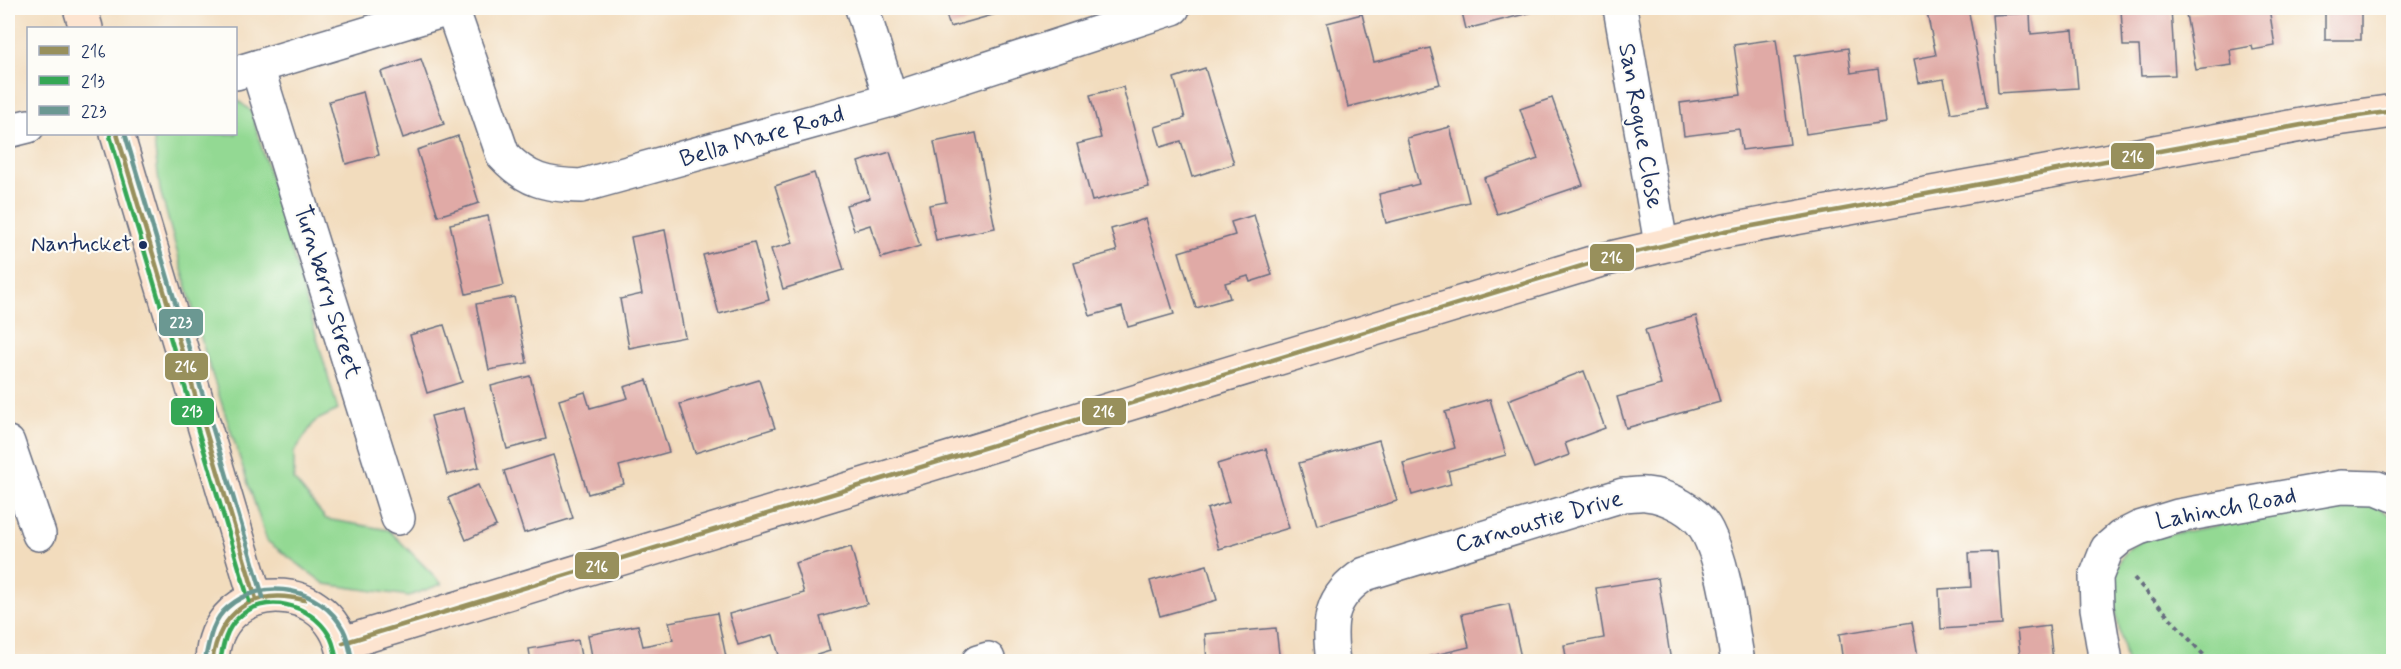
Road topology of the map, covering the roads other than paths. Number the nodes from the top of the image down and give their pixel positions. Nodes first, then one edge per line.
1 (80, 8) edge
2 (452, 8) edge
3 (862, 8) edge
4 (1173, 8) edge
5 (1620, 8) edge
6 (86, 27) edge
7 (246, 70) edge
8 (891, 100) junction
9 (2394, 111) edge
10 (27, 126) edge
11 (8, 132) edge
12 (117, 135) edge
13 (1661, 244) junction
14 (8, 443) edge
15 (2394, 495) edge
16 (398, 518) dead end
17 (39, 534) dead end
18 (255, 598) junction
19 (344, 652) edge
20 (212, 662) edge
21 (1333, 662) edge
22 (1738, 662) edge
23 (2106, 662) edge

1 - 6 street
2 - 7 street, Bella Mare Road
2 - 8 street, Bella Mare Road
3 - 8 street
4 - 8 street, Bella Mare Road
5 - 13 street, San Rogue Close
7 - 16 street, Turnberry Street
9 - 13 street
10 - 11 street
12 - 18 street
13 - 19 street
14 - 17 street
15 - 23 street, Lahinch Road
18 - 19 street
18 - 20 street
21 - 22 street, Carnoustie Drive

